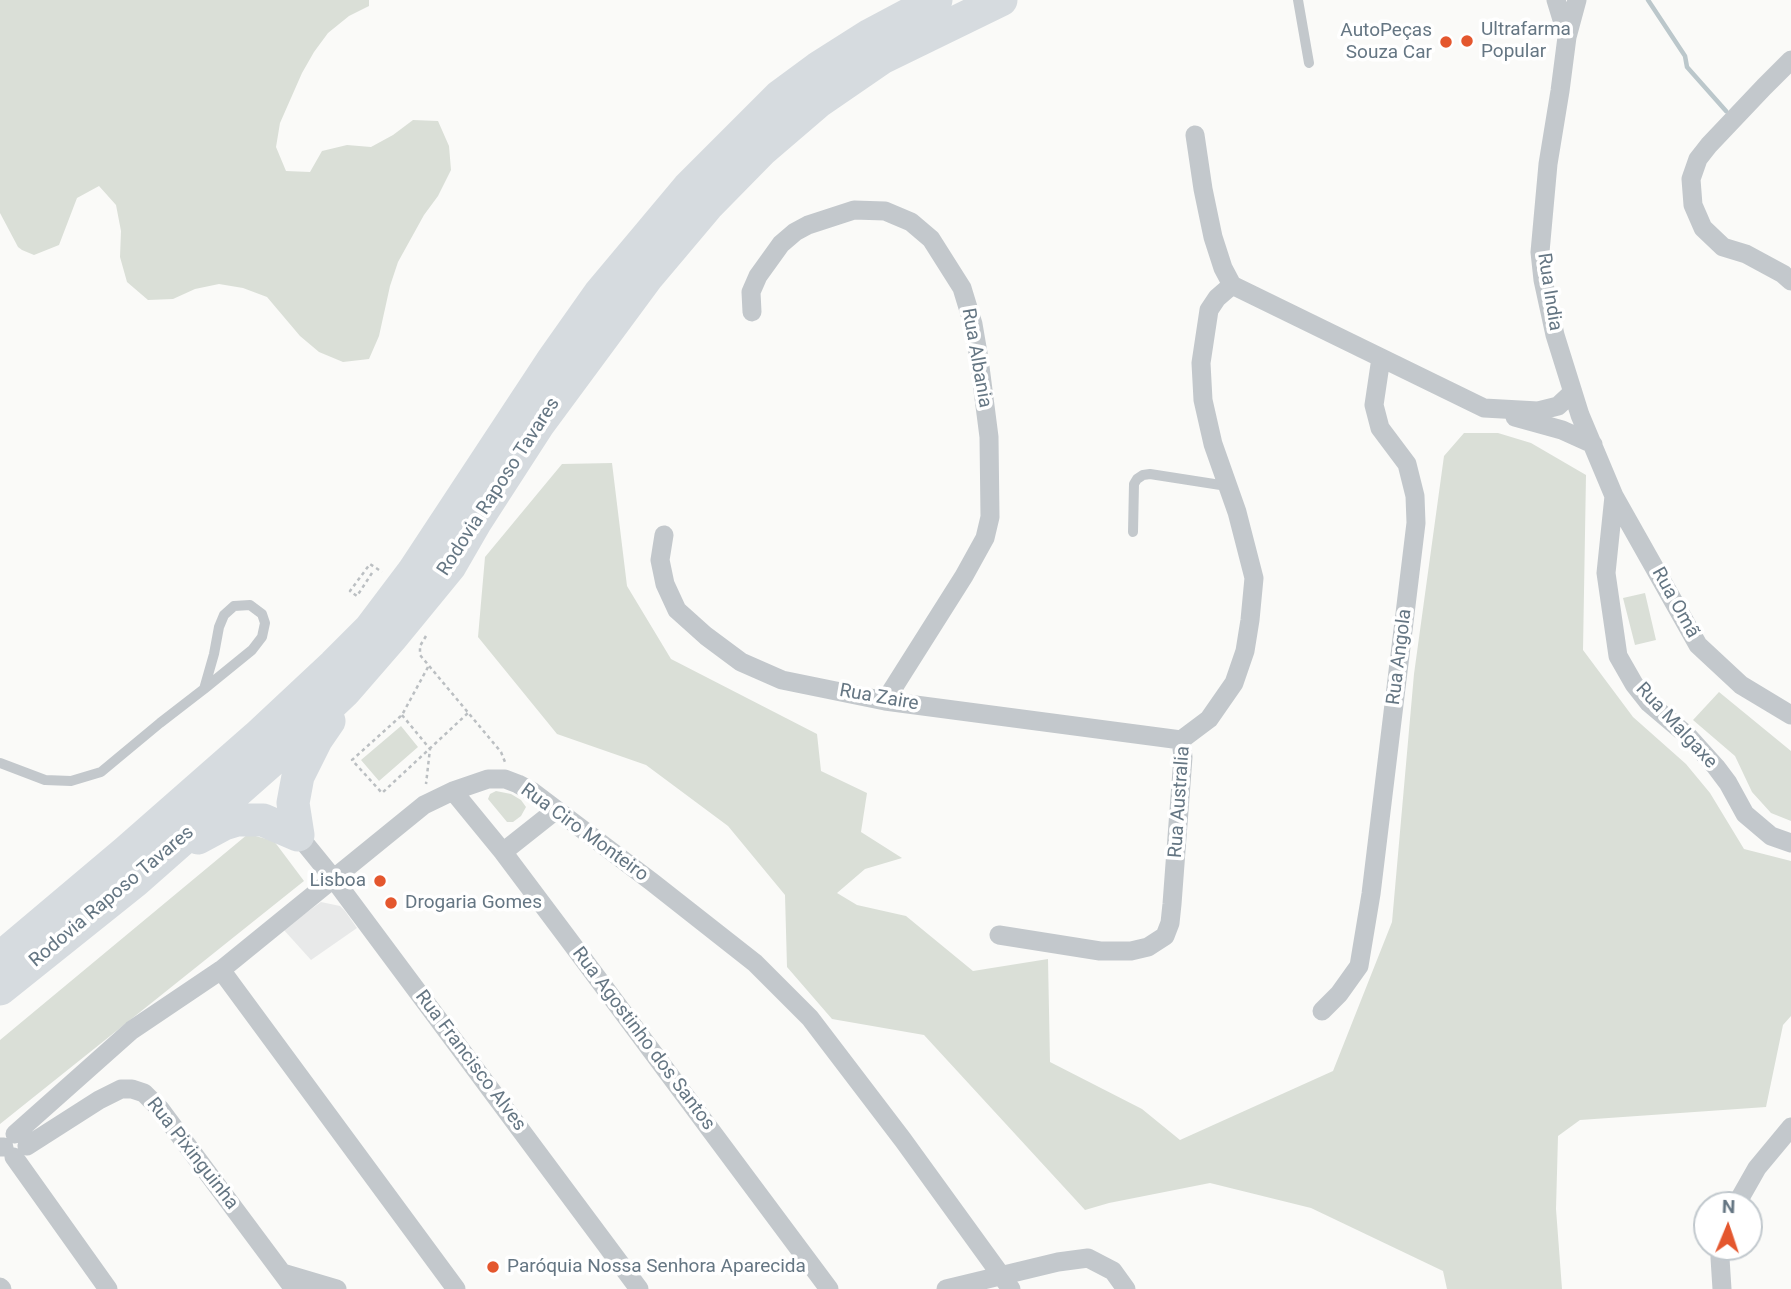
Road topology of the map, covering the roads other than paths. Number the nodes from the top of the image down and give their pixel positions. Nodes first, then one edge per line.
1 (936, 0) edge
2 (1298, 0) edge
3 (1556, 0) edge
4 (1577, 0) edge
5 (999, 1) edge
6 (1567, 37) junction
7 (1791, 60) edge
8 (1310, 63) dead end
9 (1195, 135) dead end
10 (1791, 281) edge
11 (1232, 285) junction
12 (752, 312) dead end
13 (1381, 358) junction
14 (565, 367) junction
15 (1573, 392) junction
16 (1484, 408) junction
17 (1593, 444) junction
18 (1228, 486) junction
19 (1614, 496) junction
20 (1133, 532) dead end
21 (664, 535) dead end
22 (406, 642) junction
23 (204, 689) junction
24 (885, 701) junction
25 (1791, 715) edge
26 (1181, 740) junction
27 (1, 763) edge
28 (453, 791) junction
29 (556, 810) junction
30 (298, 835) junction
31 (1791, 843) edge
32 (503, 852) junction
33 (333, 878) junction
34 (135, 881) junction
35 (999, 935) dead end
36 (0, 958) edge
37 (221, 970) junction
38 (0, 989) edge
39 (1322, 1011) dead end
40 (1791, 1127) edge
41 (12, 1147) edge
42 (1743, 1191) edge
43 (1720, 1261) edge
44 (288, 1281) edge
45 (1006, 1282) edge
46 (108, 1289) edge
47 (337, 1289) edge
48 (456, 1289) edge
49 (639, 1289) edge
50 (829, 1289) edge
51 (946, 1289) edge
52 (1126, 1289) edge
53 (1722, 1289) edge

1 - 14 highway, Rodovia Raposo Tavares
2 - 8 lane
3 - 6 street, Rua India
4 - 6 street, Rua India
5 - 14 highway, Rodovia Raposo Tavares
6 - 15 street, Rua India
7 - 10 street
9 - 11 street
11 - 13 street
11 - 18 street, Rua Australia
12 - 24 street, Rua Albania
13 - 16 street
13 - 39 street, Rua Angola
14 - 22 highway, Rodovia Raposo Tavares
14 - 36 highway, Rodovia Raposo Tavares
15 - 16 street
15 - 17 street, Rua India
16 - 17 street
17 - 19 street, Rua India
18 - 20 lane
18 - 26 street, Rua Australia
19 - 25 street, Rua Omã
19 - 31 street, Rua Malgaxe
21 - 24 street, Rua Zaire
22 - 30 highway
22 - 34 highway, Rodovia Raposo Tavares
23 - 23 lane
23 - 27 lane
24 - 26 street, Rua Zaire
26 - 35 street, Rua Australia
28 - 29 street, Rua Ciro Monteiro
28 - 32 street, Rua Agostinho dos Santos
28 - 33 street, Rua Ciro Monteiro
29 - 32 street
29 - 45 street, Rua Ciro Monteiro
30 - 33 street, Rua Francisco Alves
30 - 34 highway
32 - 50 street, Rua Agostinho dos Santos
33 - 37 street, Rua Ciro Monteiro
33 - 49 street, Rua Francisco Alves
34 - 38 highway, Rodovia Raposo Tavares
37 - 41 street
37 - 48 street
40 - 42 street
41 - 44 street, Rua Pixinguinha
41 - 46 street
43 - 53 street
44 - 47 street
45 - 51 street
45 - 52 street

